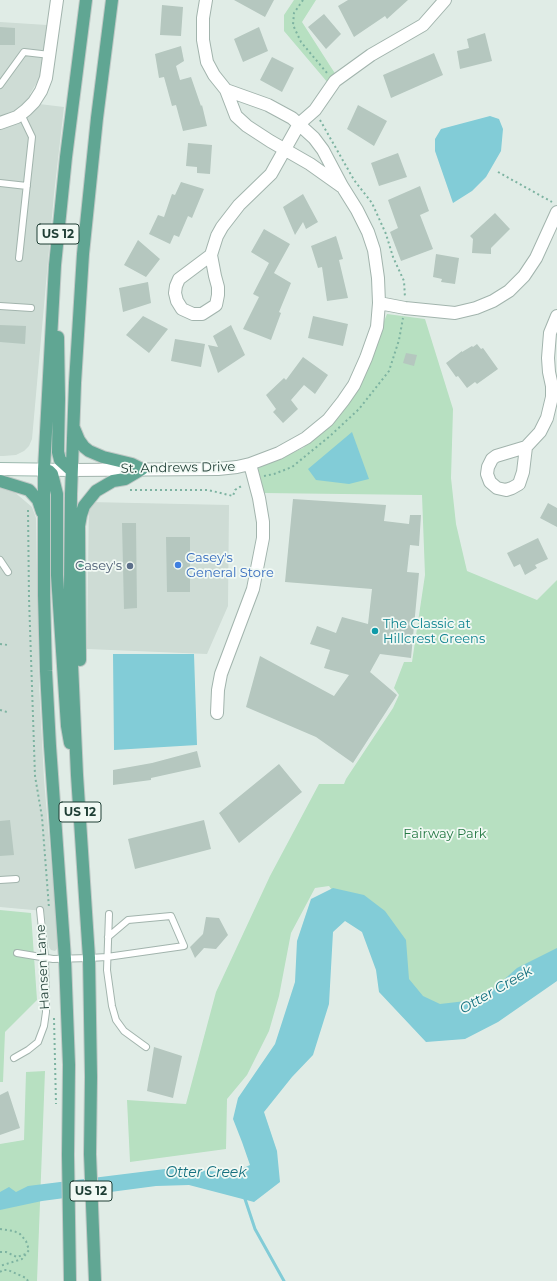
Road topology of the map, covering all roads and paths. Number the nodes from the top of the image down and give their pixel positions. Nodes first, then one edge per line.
1 (57, 0) edge
2 (86, 0) edge
3 (112, 0) edge
4 (206, 0) edge
5 (302, 0) edge
6 (445, 0) edge
7 (50, 55) junction
8 (335, 81) junction
9 (0, 85) edge
10 (226, 90) junction
11 (315, 110) junction
12 (21, 114) junction
13 (0, 123) edge
14 (299, 124) junction
15 (285, 150) junction
16 (498, 172) dead end
17 (0, 183) edge
18 (27, 186) junction
19 (342, 186) junction
20 (555, 207) edge
21 (211, 255) junction
22 (19, 258) dead end
23 (55, 266) junction
24 (379, 303) junction
25 (0, 306) edge
26 (30, 308) dead end
27 (405, 308) junction
28 (557, 316) edge
29 (73, 425) junction
30 (526, 447) dead end
31 (250, 464) junction
32 (0, 469) edge
33 (44, 469) junction
34 (142, 469) junction
35 (71, 470) junction
36 (254, 479) junction
37 (0, 481) edge
38 (129, 490) dead end
39 (28, 507) dead end
40 (44, 520) junction
41 (0, 560) edge
42 (8, 572) dead end
43 (0, 644) edge
44 (8, 645) dead end
45 (0, 710) edge
46 (7, 712) dead end
47 (217, 713) dead end
48 (76, 743) junction
49 (77, 775) junction
50 (16, 879) dead end
51 (0, 880) edge
52 (49, 908) dead end
53 (40, 910) dead end
54 (109, 914) dead end
55 (108, 937) junction
56 (17, 953) dead end
57 (107, 957) junction
58 (45, 958) junction
59 (89, 958) junction
60 (65, 959) junction
61 (54, 1013) dead end
62 (146, 1047) dead end
63 (14, 1058) dead end
64 (56, 1110) dead end
65 (0, 1229) edge
66 (0, 1252) edge
67 (26, 1254) junction
68 (0, 1266) edge
69 (0, 1272) edge
70 (28, 1281) edge
71 (70, 1281) edge
72 (95, 1281) edge

1 - 7 street
2 - 23 main road, US 12
3 - 29 main road, US 12
4 - 10 street, St. Andrews Drive
5 - 8 path
6 - 8 street
7 - 9 lane
7 - 12 street
8 - 11 street
10 - 14 street, St. Andrews Drive
10 - 15 street, St. Andrews Drive
11 - 14 street
11 - 27 path
12 - 13 street
12 - 18 lane
14 - 15 street
14 - 19 street, St. Andrews Drive
15 - 19 street, St. Andrews Drive
15 - 21 street
16 - 20 path
17 - 18 lane
18 - 22 lane
19 - 24 street, St. Andrews Drive
20 - 27 street
21 - 21 street
23 - 33 main road, US 12
23 - 35 main road
24 - 27 street
24 - 31 street, St. Andrews Drive
25 - 26 lane
27 - 36 path
28 - 30 street
29 - 34 main road
29 - 35 main road, US 12
31 - 34 street, St. Andrews Drive
31 - 36 street
32 - 33 street, St. Andrews Drive
33 - 35 street, St. Andrews Drive
33 - 40 main road, US 12
33 - 49 main road
34 - 35 street, St. Andrews Drive
34 - 48 main road
35 - 48 main road, US 12
36 - 38 path
36 - 47 street
37 - 40 main road
39 - 52 path
40 - 60 main road, US 12
41 - 42 lane
43 - 44 path
45 - 46 path
48 - 49 main road, US 12
49 - 59 main road, US 12
50 - 51 lane
53 - 58 lane, Hansen Lane
54 - 55 lane
55 - 57 lane
55 - 57 lane
56 - 58 lane
57 - 59 lane
57 - 62 lane
58 - 60 lane
58 - 63 lane, Hansen Lane
59 - 60 lane
59 - 72 main road, US 12 / US 12
60 - 71 main road, US 12 / US 12
61 - 64 path
65 - 67 path
66 - 67 path
67 - 68 path
69 - 70 path

